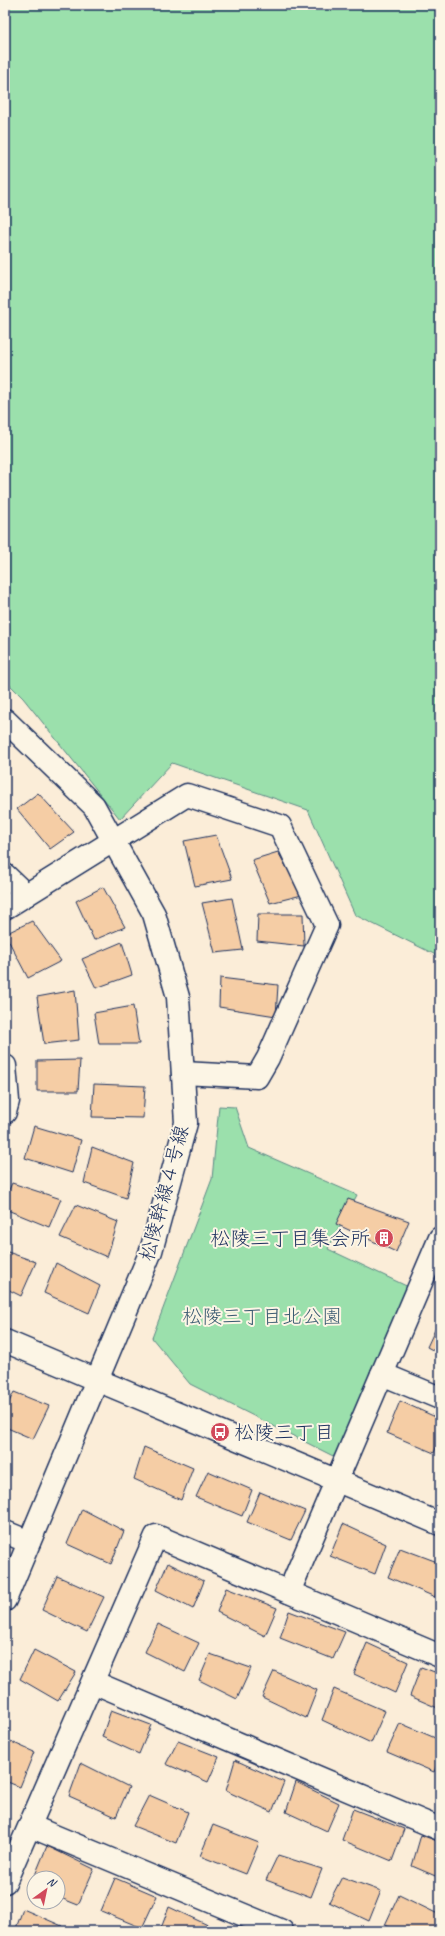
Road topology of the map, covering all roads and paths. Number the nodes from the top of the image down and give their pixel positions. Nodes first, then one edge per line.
1 (5, 720) edge
2 (113, 840) junction
3 (5, 875) edge
4 (26, 895) junction
5 (5, 908) edge
6 (5, 1066) edge
7 (183, 1073) junction
8 (5, 1112) edge
9 (440, 1238) edge
10 (5, 1341) edge
11 (382, 1374) junction
12 (97, 1380) junction
13 (440, 1398) edge
14 (337, 1481) junction
15 (440, 1524) edge
16 (5, 1532) edge
17 (29, 1542) junction
18 (289, 1592) junction
19 (5, 1600) edge
20 (440, 1656) edge
21 (93, 1682) junction
22 (30, 1826) junction
23 (440, 1829) edge
24 (5, 1882) edge
25 (282, 1931) edge

1 - 2 street, 松陵幹線４号線
2 - 4 street
2 - 7 street, 松陵幹線４号線
2 - 7 street
3 - 4 street
4 - 5 street
6 - 8 street
7 - 12 street, 松陵幹線４号線
9 - 11 street
10 - 12 street
11 - 13 street
11 - 14 street
12 - 14 street
12 - 17 street, 松陵幹線４号線
14 - 15 street
14 - 18 street
16 - 17 street
17 - 19 street, 松陵幹線４号線
18 - 20 street
18 - 21 street
21 - 22 street
21 - 23 street
22 - 24 street
22 - 25 street

